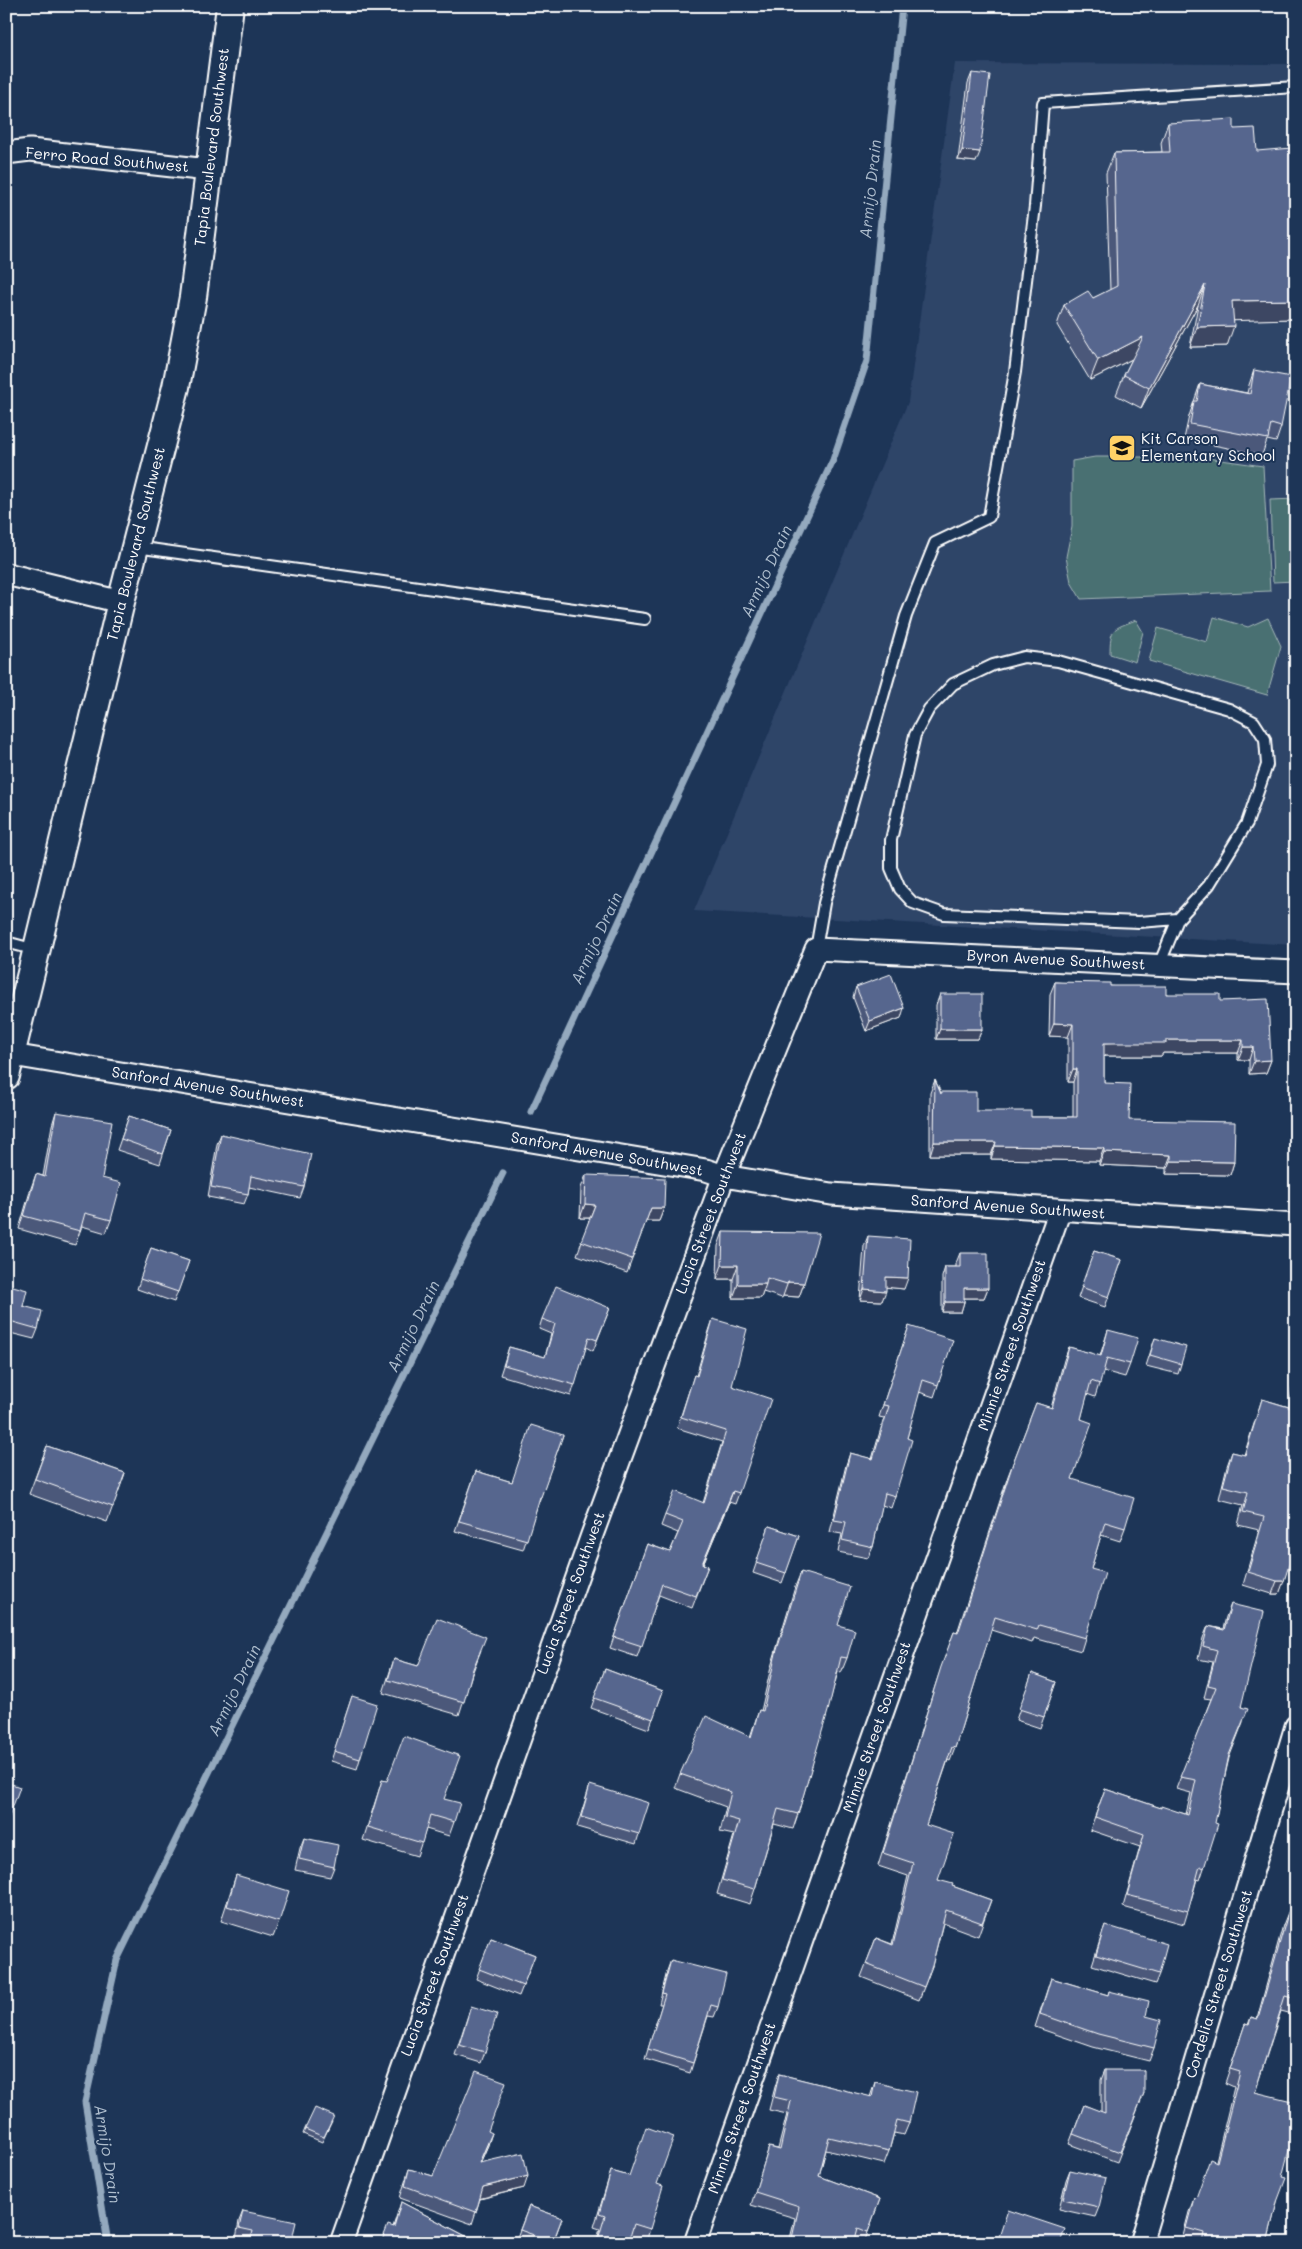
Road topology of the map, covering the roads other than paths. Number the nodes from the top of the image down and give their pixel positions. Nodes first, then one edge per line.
1 (230, 6) edge
2 (1296, 87) edge
3 (6, 153) edge
4 (208, 170) junction
5 (135, 546) junction
6 (6, 574) edge
7 (120, 602) junction
8 (646, 619) dead end
9 (1178, 919) junction
10 (6, 942) edge
11 (816, 949) junction
12 (37, 950) junction
13 (1159, 965) junction
14 (1296, 972) edge
15 (9, 1066) edge
16 (724, 1176) junction
17 (1060, 1210) junction
18 (1296, 1225) edge
19 (1296, 1726) edge
20 (341, 2243) edge
21 (695, 2243) edge
22 (1141, 2243) edge

1 - 4 street, Tapia Boulevard Southwest
2 - 11 lane
3 - 4 street, Ferro Road Southwest
4 - 5 street, Tapia Boulevard Southwest
5 - 7 street, Tapia Boulevard Southwest
5 - 8 lane
6 - 7 street
7 - 12 street, Tapia Boulevard Southwest
9 - 9 lane
9 - 13 lane
10 - 12 lane
11 - 13 street, Byron Avenue Southwest
11 - 16 street, Lucia Street Southwest
12 - 15 street, Tapia Boulevard Southwest
13 - 14 street, Byron Avenue Southwest
15 - 16 street, Sanford Avenue Southwest
16 - 17 street, Sanford Avenue Southwest
16 - 20 street, Lucia Street Southwest
17 - 18 street, Sanford Avenue Southwest
17 - 21 street, Minnie Street Southwest
19 - 22 street, Cordelia Street Southwest

